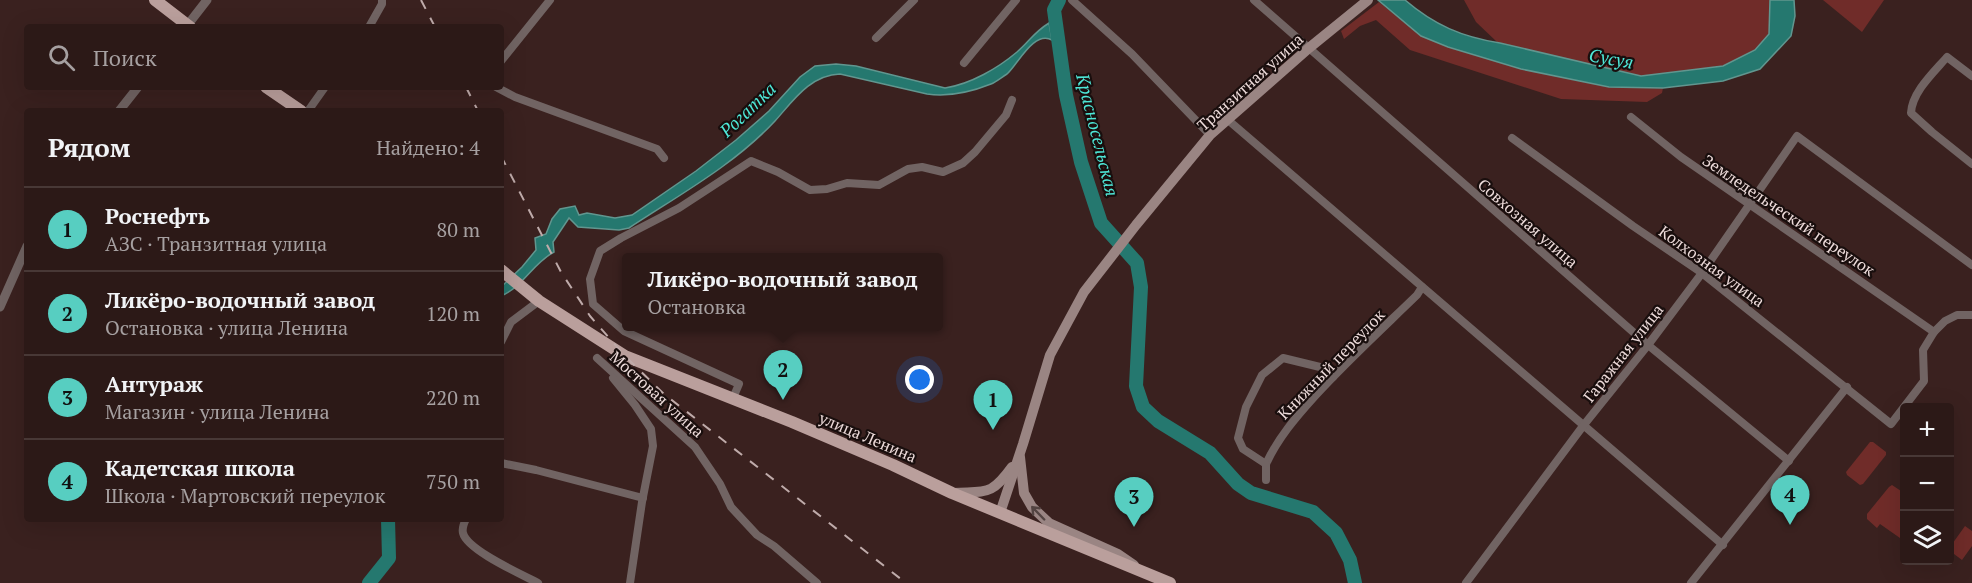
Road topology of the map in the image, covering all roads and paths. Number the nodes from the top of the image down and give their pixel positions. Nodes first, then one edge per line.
1 (155, 0) edge
2 (207, 0) edge
3 (382, 0) edge
4 (550, 0) edge
5 (914, 0) edge
6 (1016, 0) edge
7 (1072, 0) edge
8 (1254, 0) edge
9 (1368, 0) edge
10 (185, 24) edge
11 (189, 24) edge
12 (371, 24) edge
13 (876, 38) dead end
14 (1309, 48) junction
15 (504, 57) edge
16 (964, 63) dead end
17 (1972, 76) edge
18 (136, 90) edge
19 (270, 90) edge
20 (323, 90) edge
21 (502, 90) edge
22 (1012, 100) dead end
23 (121, 108) edge
24 (297, 108) edge
25 (310, 108) edge
26 (1631, 117) dead end
27 (1228, 120) junction
28 (1210, 135) junction
29 (1512, 138) dead end
30 (664, 158) dead end
31 (1972, 164) edge
32 (1748, 204) junction
33 (24, 252) edge
34 (1972, 265) edge
35 (504, 273) edge
36 (1702, 273) junction
37 (1422, 287) junction
38 (534, 298) junction
39 (0, 307) edge
40 (1972, 315) edge
41 (622, 329) edge
42 (624, 331) edge
43 (1934, 332) junction
44 (504, 337) edge
45 (595, 338) junction
46 (1648, 345) junction
47 (597, 358) junction
48 (1333, 377) junction
49 (1847, 387) junction
50 (733, 398) junction
51 (1583, 426) junction
52 (1019, 454) junction
53 (1789, 461) junction
54 (504, 464) edge
55 (1266, 464) junction
56 (1266, 480) dead end
57 (952, 493) junction
58 (643, 498) junction
59 (1000, 513) junction
60 (465, 522) edge
61 (1723, 545) junction
62 (1143, 572) junction
63 (538, 583) edge
64 (630, 583) edge
65 (817, 583) edge
66 (1170, 583) edge
67 (1466, 583) edge
68 (1690, 583) edge

1 - 10 main road
2 - 11 street
3 - 12 street
4 - 15 street
5 - 13 street
6 - 16 street
7 - 28 street
8 - 14 street, Совхозная улица
9 - 14 main road, Транзитная улица
14 - 27 main road, Транзитная улица
14 - 46 street, Совхозная улица
17 - 31 street
18 - 23 street
19 - 24 main road
20 - 25 street
21 - 30 street
22 - 41 street
26 - 32 street, Земледельческий переулок
27 - 28 main road, Транзитная улица
27 - 37 street
28 - 52 main road, Транзитная улица
29 - 36 street, Колхозная улица
32 - 34 street, Гаражная улица
32 - 36 street, Гаражная улица
32 - 43 street, Земледельческий переулок
33 - 39 street
35 - 38 main road, улица Ленина
36 - 46 street, Гаражная улица
36 - 49 street, Колхозная улица
37 - 48 street, Книжный переулок
37 - 51 street
38 - 44 street
38 - 45 main road, улица Ленина
40 - 43 street
42 - 50 street
43 - 49 street, Колхозная улица
45 - 47 street
45 - 50 main road, улица Ленина
46 - 51 street, Гаражная улица
46 - 53 street, Совхозная улица
47 - 58 street
47 - 65 street, Мостовая улица
48 - 55 street, Книжный переулок
48 - 55 street
49 - 53 street
50 - 57 main road, улица Ленина
51 - 61 street
51 - 67 street, Гаражная улица
52 - 57 main road
52 - 59 main road, Транзитная улица
62 -> 52 main road
53 - 61 street
54 - 58 street
55 - 56 street
57 - 59 main road, улица Ленина
58 - 64 street
59 - 62 main road, улица Ленина
60 - 63 street
61 - 68 street
62 - 66 main road, улица Ленина

